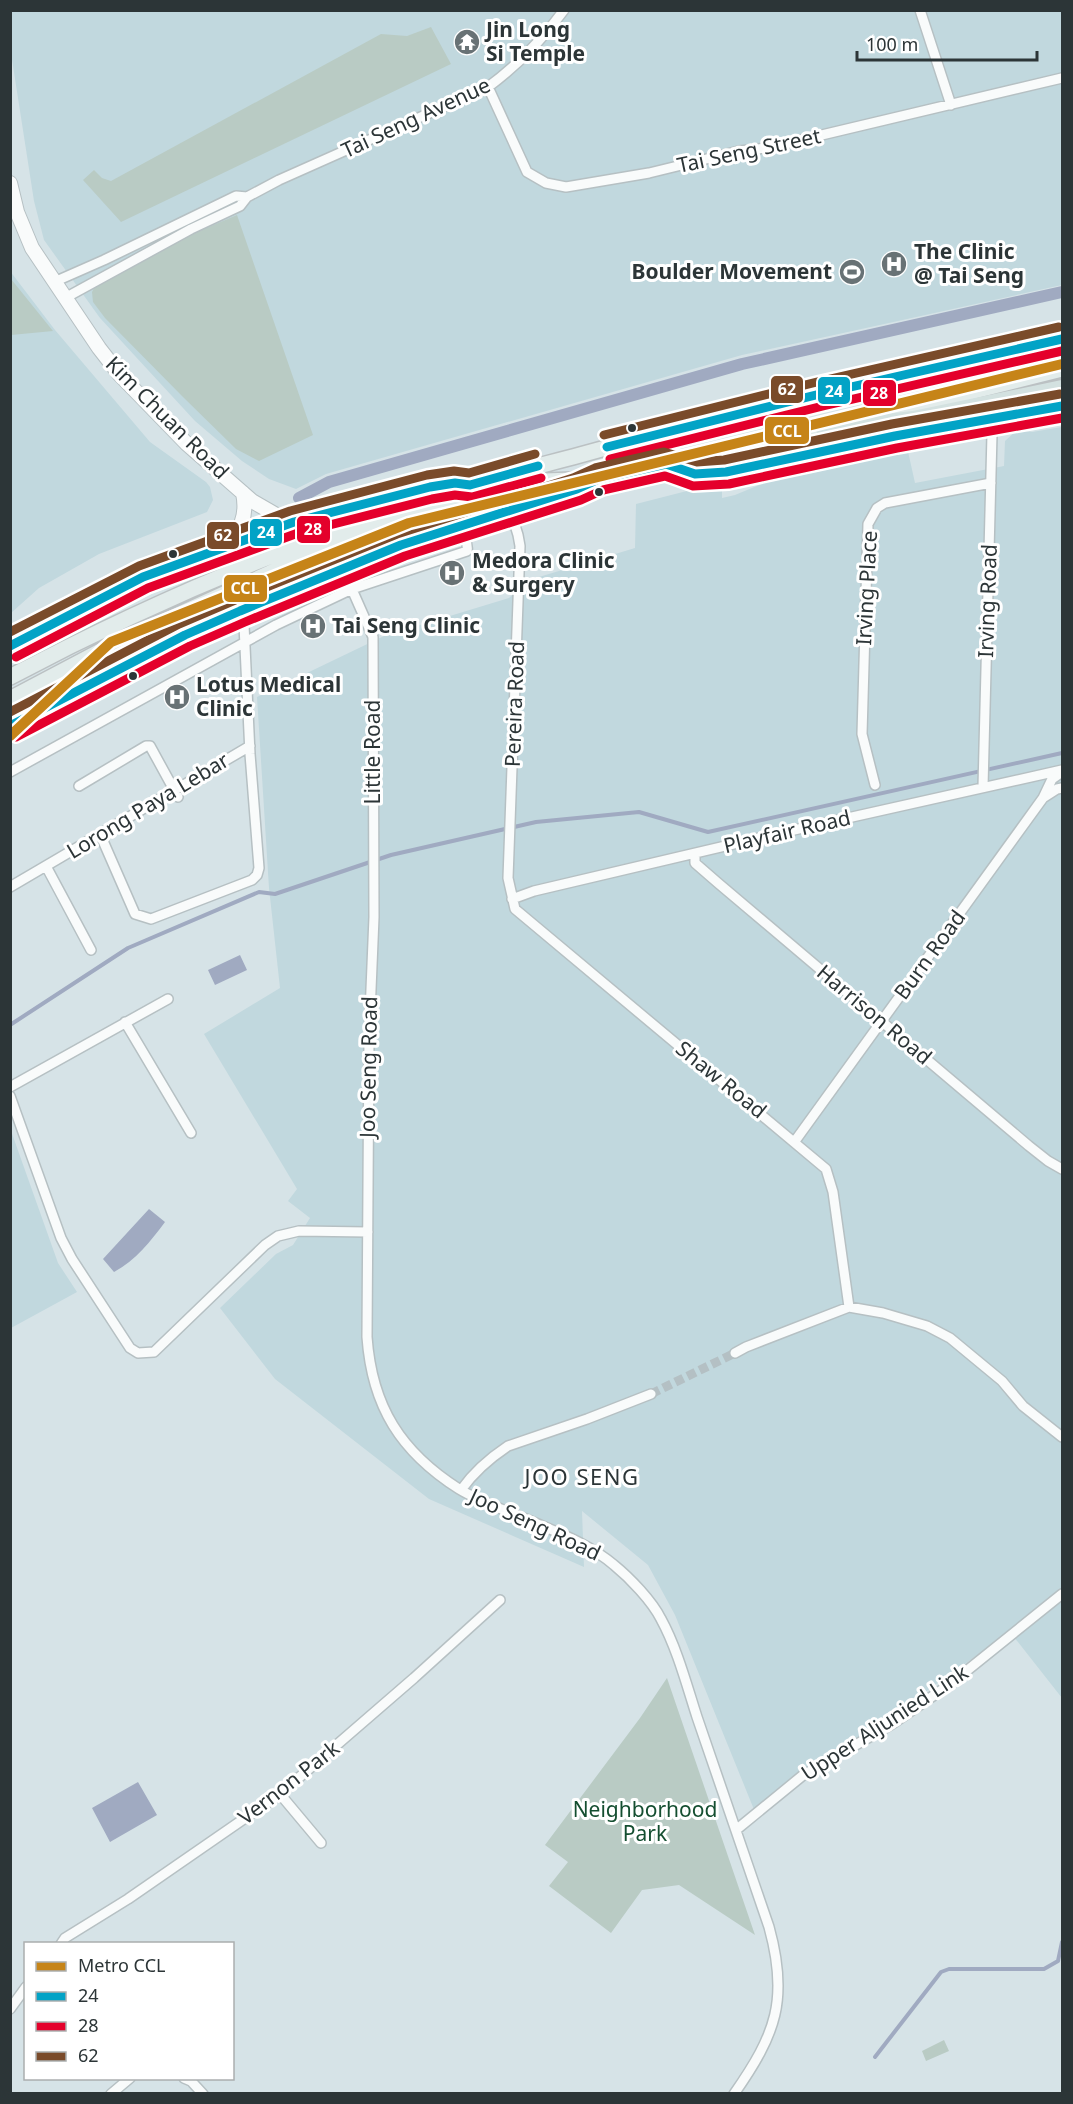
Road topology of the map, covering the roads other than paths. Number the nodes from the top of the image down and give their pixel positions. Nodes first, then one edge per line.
1 (564, 10) edge
2 (920, 10) edge
3 (1062, 78) edge
4 (488, 87) junction
5 (951, 105) junction
6 (10, 183) edge
7 (247, 197) junction
8 (54, 282) junction
9 (65, 298) junction
10 (1062, 339) edge
11 (1062, 369) edge
12 (1062, 388) edge
13 (1062, 406) edge
14 (980, 420) junction
15 (824, 429) junction
16 (666, 464) junction
17 (599, 479) junction
18 (991, 483) junction
19 (470, 485) junction
20 (243, 494) junction
21 (510, 509) junction
22 (294, 522) junction
23 (456, 528) junction
24 (225, 548) junction
25 (343, 569) junction
26 (352, 589) junction
27 (240, 611) junction
28 (244, 641) junction
29 (14, 643) edge
30 (10, 677) edge
31 (10, 699) edge
32 (10, 726) edge
33 (250, 746) junction
34 (1062, 770) edge
35 (10, 772) edge
36 (874, 785) dead end
37 (79, 786) dead end
38 (983, 786) junction
39 (1062, 788) edge
40 (176, 793) junction
41 (1043, 798) junction
42 (100, 834) junction
43 (695, 854) junction
44 (46, 866) junction
45 (10, 887) edge
46 (512, 899) junction
47 (373, 941) joint
48 (91, 950) dead end
49 (168, 999) dead end
50 (125, 1022) junction
51 (882, 1022) junction
52 (10, 1087) edge
53 (10, 1096) edge
54 (191, 1133) dead end
55 (795, 1141) junction
56 (1062, 1169) edge
57 (368, 1232) junction
58 (849, 1307) junction
59 (735, 1353) tunnel mouth
60 (651, 1394) tunnel mouth
61 (1062, 1437) edge
62 (461, 1490) junction
63 (1062, 1594) edge
64 (500, 1600) dead end
65 (280, 1794) junction
66 (736, 1830) junction
67 (321, 1842) dead end
68 (62, 1942) edge
69 (24, 1990) edge
70 (10, 2010) edge
71 (128, 2080) edge
72 (188, 2080) edge
73 (111, 2094) edge
74 (203, 2094) edge
75 (734, 2094) edge

1 - 4 street, Tai Seng Avenue
2 - 5 street
3 - 5 street, Tai Seng Street
4 - 5 street, Tai Seng Street
4 - 7 street, Tai Seng Avenue
6 - 8 main road, Kim Chuan Road
7 - 8 street, Tai Seng Avenue
7 - 9 street, Tai Seng Avenue
8 - 9 main road, Kim Chuan Road
9 - 20 main road, Kim Chuan Road
10 - 19 main road
11 - 15 main road
12 - 15 highway
13 - 14 main road
14 - 16 main road
14 - 18 street, Irving Road
15 - 16 main road
16 - 17 main road
17 - 21 main road
17 - 31 main road
18 - 36 street, Irving Place
18 - 38 street, Irving Road
19 - 22 main road
19 - 30 main road
20 - 22 main road, Kim Chuan Road
20 - 24 main road, Kim Chuan Road
21 - 23 main road
21 - 46 street, Pereira Road
22 - 24 main road
23 - 25 main road
23 - 26 street
24 - 29 main road
25 - 26 street, Little Road
25 - 27 main road
26 - 28 street
26 - 47 street, Little Road
27 - 28 street
27 - 32 main road
28 - 33 street
28 - 35 street
33 - 40 street, Lorong Paya Lebar
33 - 42 street
34 - 38 street, Playfair Road
34 - 41 street, Burn Road
37 - 40 street
38 - 43 street, Playfair Road
39 - 41 street, Burn Road
40 - 42 street, Lorong Paya Lebar
41 - 51 street, Burn Road
42 - 44 street, Lorong Paya Lebar
43 - 46 street, Playfair Road
43 - 51 street, Harrison Road
44 - 45 street, Lorong Paya Lebar
44 - 48 street, Lorong Paya Lebar
46 - 55 street, Shaw Road
47 - 57 street, Joo Seng Road
49 - 50 street
50 - 52 street
50 - 54 street
51 - 55 street, Burn Road
51 - 56 street, Harrison Road
53 - 57 street
55 - 58 street, Shaw Road
57 - 62 street, Joo Seng Road
58 - 59 street
58 - 61 street
60 - 62 street
62 - 66 street, Joo Seng Road
63 - 66 street, Upper Aljunied Link
64 - 65 street, Vernon Park
65 - 67 street
65 - 68 street, Vernon Park
66 - 75 street, Joo Seng Road
69 - 70 street
71 - 73 street
72 - 74 street

